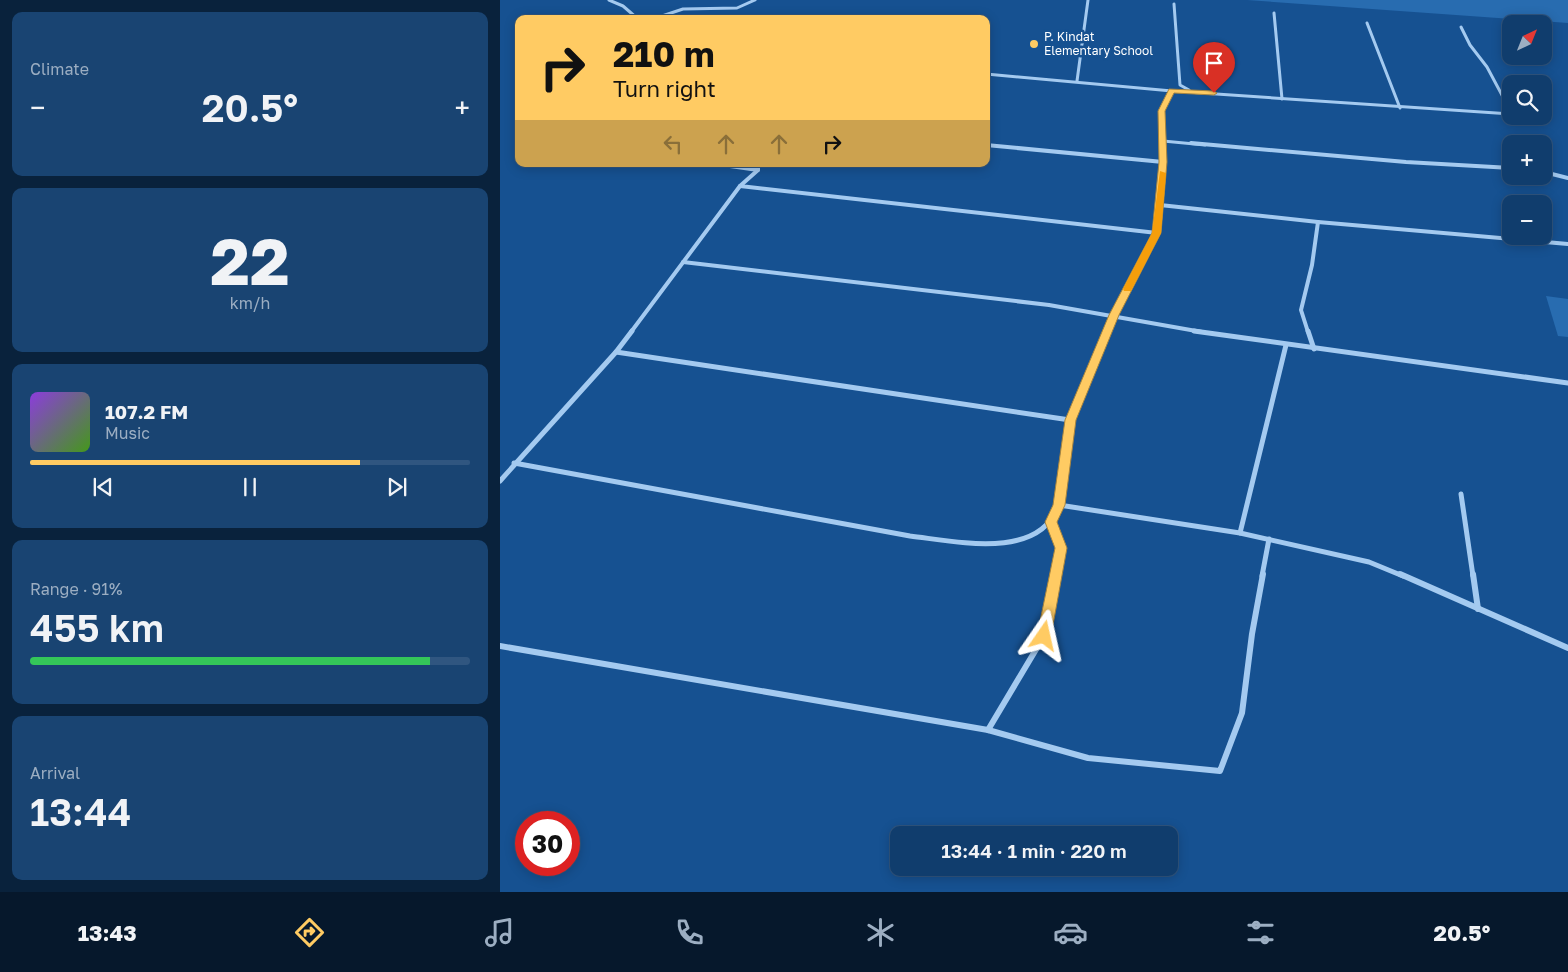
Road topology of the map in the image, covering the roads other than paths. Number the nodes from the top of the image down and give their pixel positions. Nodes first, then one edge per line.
1 (609, 0) edge
2 (755, 0) edge
3 (1088, 0) edge
4 (1174, 4) dead end
5 (1274, 13) dead end
6 (633, 15) edge
7 (665, 15) edge
8 (1367, 23) dead end
9 (1461, 27) dead end
10 (990, 74) edge
11 (1077, 81) junction
12 (1172, 91) junction
13 (1196, 92) junction
14 (1502, 96) edge
15 (1282, 98) junction
16 (1400, 108) junction
17 (1502, 113) edge
18 (1163, 141) junction
19 (990, 146) edge
20 (1163, 162) junction
21 (737, 167) edge
22 (1502, 167) edge
23 (758, 170) joint
24 (1552, 174) edge
25 (1568, 178) edge
26 (740, 186) junction
27 (1160, 205) junction
28 (1318, 222) junction
29 (1156, 233) junction
30 (1568, 244) edge
31 (683, 262) junction
32 (1114, 315) junction
33 (1286, 346) junction
34 (1314, 349) junction
35 (616, 352) junction
36 (1568, 383) edge
37 (1070, 420) junction
38 (514, 463) junction
39 (500, 481) edge
40 (1461, 494) dead end
41 (1059, 505) junction
42 (1051, 522) junction
43 (1240, 533) junction
44 (1269, 539) junction
45 (1478, 609) junction
46 (500, 646) edge
47 (1568, 648) edge
48 (988, 730) junction

1 - 6 street
2 - 7 street
3 - 11 street
4 - 13 street
5 - 15 street
8 - 16 street
9 - 14 street
10 - 11 street
11 - 12 street
12 - 13 street
12 - 18 street
13 - 15 street
15 - 16 street
16 - 17 street
18 - 20 street
18 - 22 street
19 - 20 street
20 - 27 street
21 - 23 street
23 - 26 street
24 - 25 street
26 - 29 street
26 - 31 street
27 - 28 street
27 - 29 street
28 - 30 street
28 - 34 street
29 - 32 street
31 - 32 street
31 - 35 street
32 - 33 street
32 - 37 street
33 - 34 street
33 - 43 street
34 - 36 street
35 - 37 street
35 - 38 street
37 - 41 street
38 - 39 street
38 - 42 street
40 - 45 street
41 - 42 street
41 - 43 street
42 - 48 street
43 - 44 street
44 - 45 street
44 - 48 street
45 - 47 street
46 - 48 street

